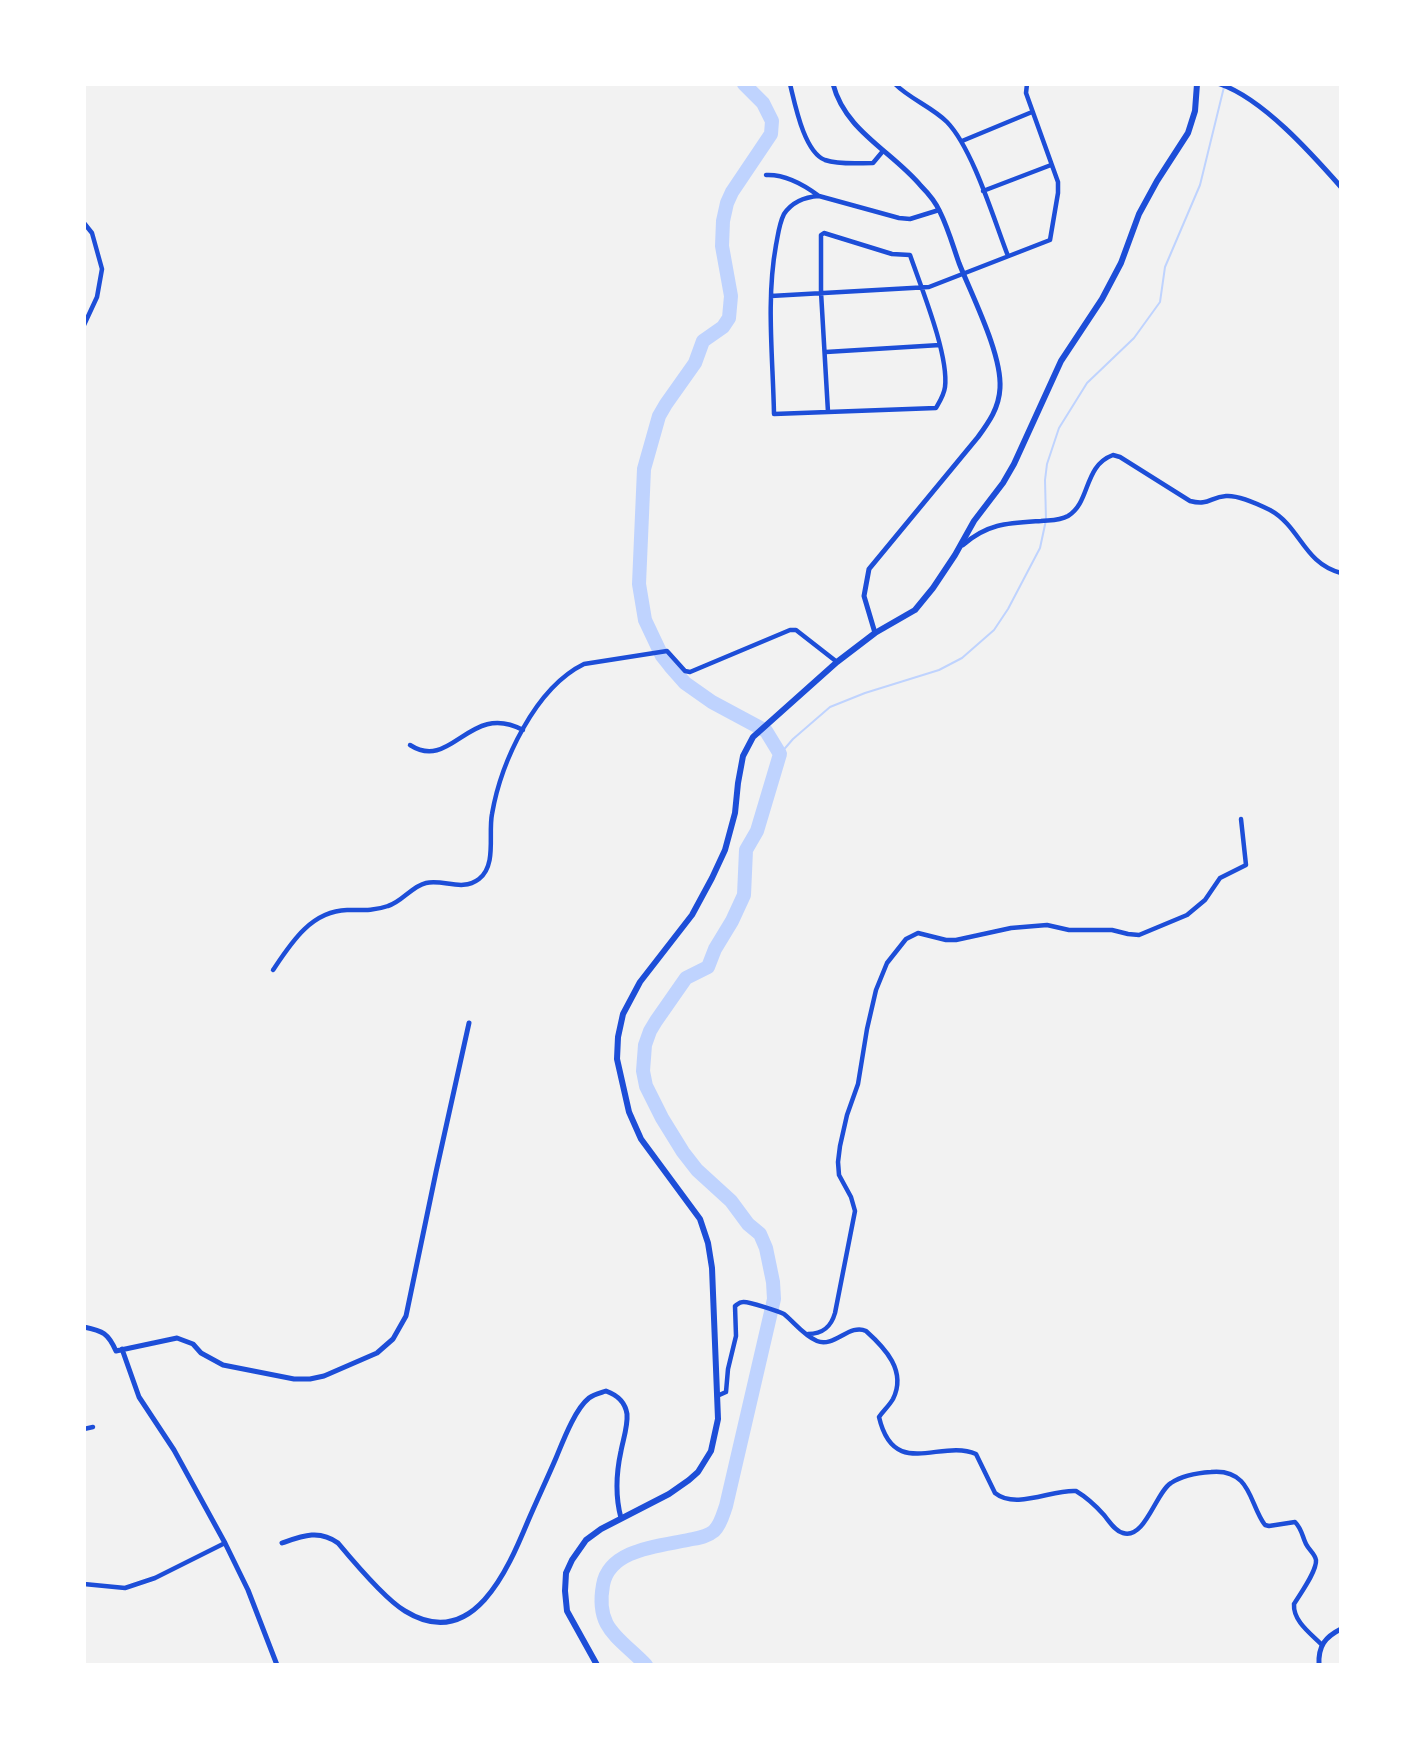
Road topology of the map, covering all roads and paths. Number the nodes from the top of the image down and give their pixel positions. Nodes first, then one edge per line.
1 (790, 84) edge
2 (833, 84) edge
3 (1027, 84) edge
4 (1197, 84) edge
5 (1220, 84) edge
6 (897, 85) edge
7 (1032, 112) junction
8 (962, 141) junction
9 (883, 151) junction
10 (1051, 165) junction
11 (766, 175) dead end
12 (1341, 187) edge
13 (983, 191) junction
14 (819, 196) junction
15 (939, 210) junction
16 (84, 223) edge
17 (1008, 256) junction
18 (921, 287) junction
19 (821, 292) junction
20 (771, 296) junction
21 (84, 325) edge
22 (940, 345) junction
23 (826, 351) junction
24 (828, 412) junction
25 (955, 555) junction
26 (1341, 573) edge
27 (874, 633) junction
28 (837, 662) junction
29 (523, 730) junction
30 (410, 745) dead end
31 (1241, 819) dead end
32 (273, 970) dead end
33 (470, 1023) dead end
34 (84, 1327) edge
35 (808, 1334) junction
36 (122, 1349) junction
37 (717, 1396) junction
38 (93, 1427) dead end
39 (84, 1429) edge
40 (621, 1518) junction
41 (225, 1543) junction
42 (282, 1543) dead end
43 (84, 1584) edge
44 (1341, 1629) edge
45 (1321, 1644) junction
46 (277, 1665) edge
47 (597, 1665) edge
48 (1319, 1665) edge

1 - 9 street
2 - 9 street
3 - 7 street
4 - 25 main road
5 - 12 street
6 - 8 street
7 - 8 street
7 - 10 street
8 - 13 street
9 - 15 street
10 - 13 street
10 - 17 street
11 - 14 street
13 - 17 street
14 - 15 street
14 - 20 street
15 - 27 street
16 - 21 street
17 - 18 street
18 - 19 street
18 - 19 street
18 - 22 street
19 - 20 street
19 - 23 street
20 - 24 street
22 - 23 street
22 - 24 street
23 - 24 street
25 - 26 street
25 - 27 main road
27 - 28 main road
28 - 29 street
28 - 37 main road
29 - 30 street
29 - 32 street
31 - 35 street
33 - 36 street
34 - 36 street
35 - 37 street
35 - 45 street
36 - 41 street
37 - 40 main road
38 - 39 street
40 - 42 street
40 - 47 main road
41 - 43 street
41 - 46 street
44 - 45 street
45 - 48 street

